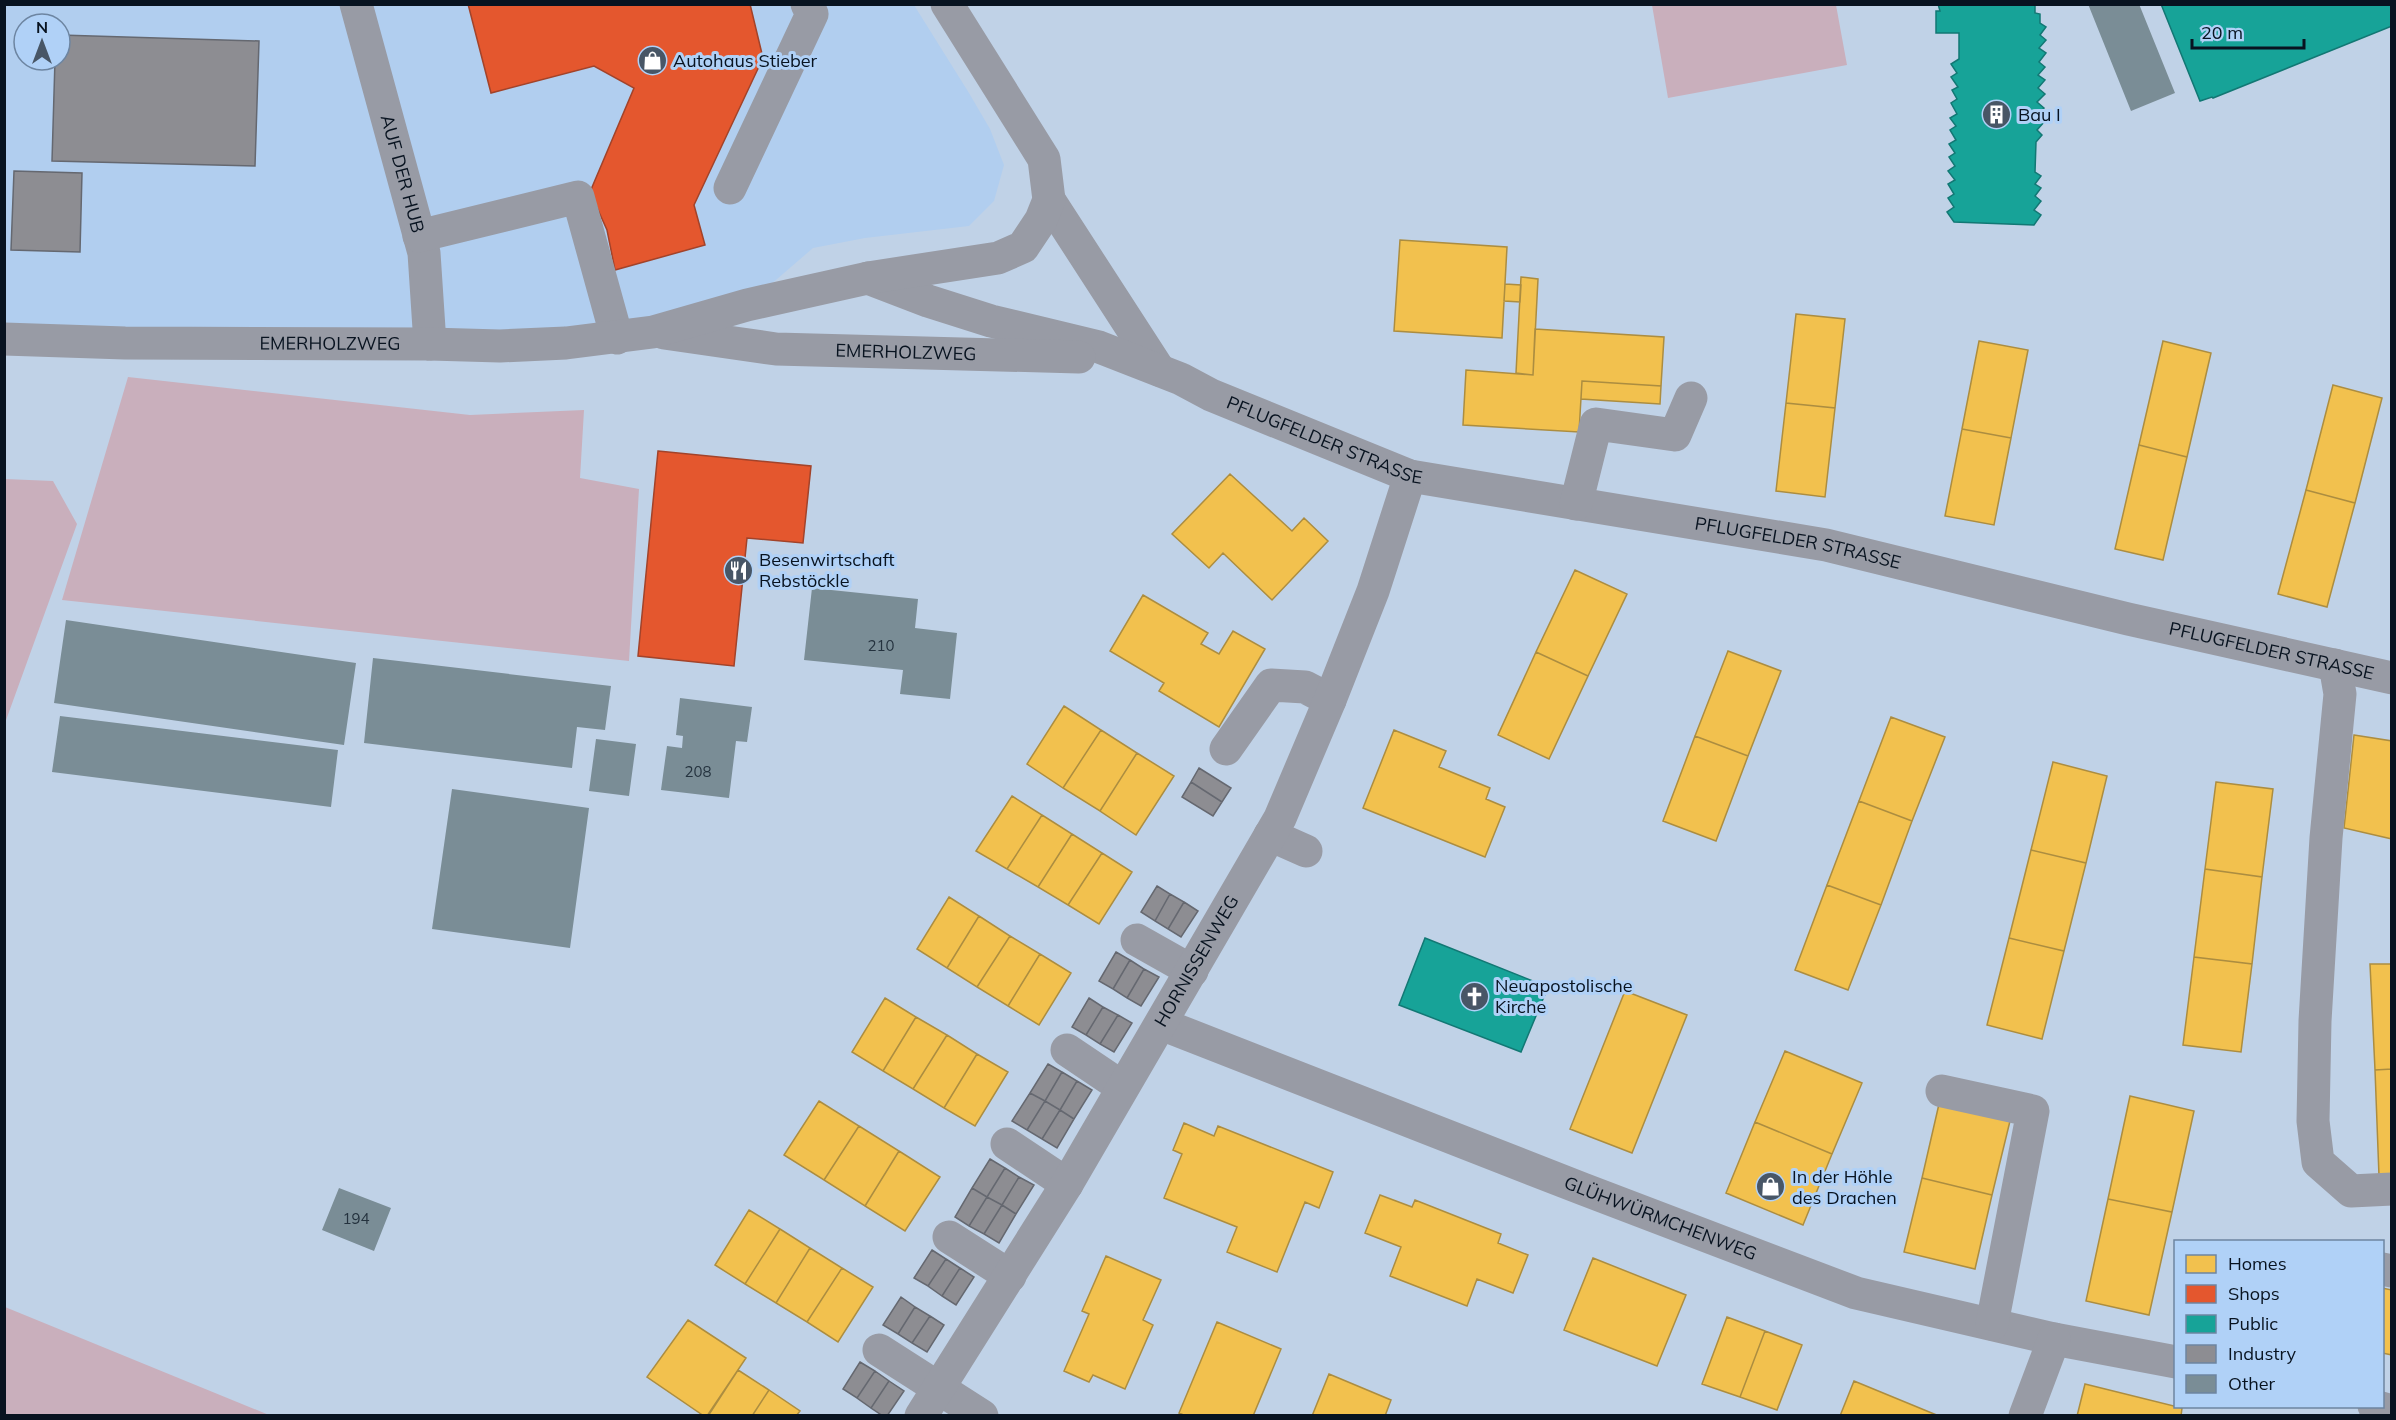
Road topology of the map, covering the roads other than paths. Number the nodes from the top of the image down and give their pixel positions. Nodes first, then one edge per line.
1 (356, 4) edge
2 (807, 4) edge
3 (947, 4) edge
4 (730, 188) dead end
5 (1048, 200) junction
6 (419, 236) junction
7 (867, 278) junction
8 (653, 332) junction
9 (617, 338) junction
10 (4, 339) edge
11 (430, 344) junction
12 (1159, 370) junction
13 (1211, 395) joint
14 (1691, 398) dead end
15 (1410, 476) junction
16 (1576, 504) junction
17 (2335, 664) junction
18 (2391, 678) edge
19 (1330, 700) junction
20 (1226, 749) dead end
21 (1270, 835) junction
22 (1306, 851) dead end
23 (1137, 940) dead end
24 (1192, 971) junction
25 (1161, 1024) junction
26 (1067, 1050) dead end
27 (1122, 1088) junction
28 (1942, 1091) dead end
29 (1007, 1144) dead end
30 (1067, 1184) junction
31 (2391, 1189) edge
32 (949, 1238) dead end
33 (1010, 1276) junction
34 (1992, 1324) junction
35 (2054, 1338) junction
36 (879, 1350) dead end
37 (2174, 1362) edge
38 (939, 1389) junction
39 (921, 1416) edge
40 (982, 1416) edge
41 (2025, 1416) edge

1 - 6 street, AUF DER HUB
2 - 4 street
3 - 5 street, EMERHOLZWEG
5 - 7 street, EMERHOLZWEG
5 - 12 street
6 - 9 street
6 - 11 street, AUF DER HUB
7 - 8 street, EMERHOLZWEG
7 - 12 street, EMERHOLZWEG
8 - 9 street, EMERHOLZWEG
8 - 12 street, EMERHOLZWEG
9 - 11 street, EMERHOLZWEG
10 - 11 street, EMERHOLZWEG
12 - 13 street, EMERHOLZWEG
13 - 15 street, PFLUGFELDER STRASSE
14 - 16 street
15 - 16 street, PFLUGFELDER STRASSE
15 - 19 street, HORNISSENWEG
16 - 17 street, PFLUGFELDER STRASSE
17 - 18 street, PFLUGFELDER STRASSE
17 - 31 street
19 - 20 street
19 - 21 street, HORNISSENWEG
21 - 22 street
21 - 24 street, HORNISSENWEG
23 - 24 street
24 - 25 street, HORNISSENWEG
25 - 27 street, HORNISSENWEG
25 - 34 street, GLÜHWÜRMCHENWEG
26 - 27 street
27 - 30 street, HORNISSENWEG
28 - 34 street
29 - 30 street
30 - 33 street, HORNISSENWEG
32 - 33 street
33 - 38 street, HORNISSENWEG
34 - 35 street, GLÜHWÜRMCHENWEG
35 - 37 street, GLÜHWÜRMCHENWEG
35 - 41 street
36 - 38 street
38 - 39 street, HORNISSENWEG
38 - 40 street

